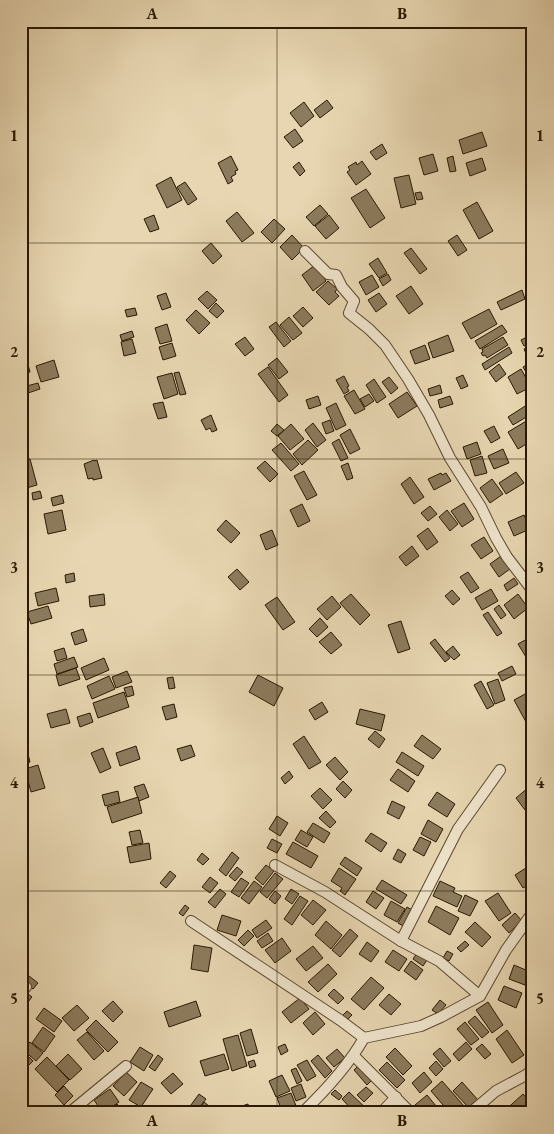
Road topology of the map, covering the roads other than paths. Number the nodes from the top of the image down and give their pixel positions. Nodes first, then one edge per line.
1 (305, 251) dead end
2 (533, 591) edge
3 (500, 770) dead end
4 (275, 865) dead end
5 (533, 912) edge
6 (191, 921) dead end
7 (401, 941) junction
8 (480, 996) junction
9 (364, 1038) junction
10 (354, 1056) junction
11 (126, 1066) dead end
12 (530, 1076) edge
13 (396, 1097) junction
14 (69, 1113) edge
15 (302, 1113) edge
16 (381, 1113) edge
17 (411, 1113) edge
18 (470, 1113) edge

1 - 2 street
3 - 7 street
4 - 7 street
5 - 8 street
6 - 9 street
7 - 8 street
8 - 9 street
9 - 10 street
10 - 13 street
10 - 15 street
11 - 14 street
12 - 18 street
13 - 16 street
13 - 17 street

